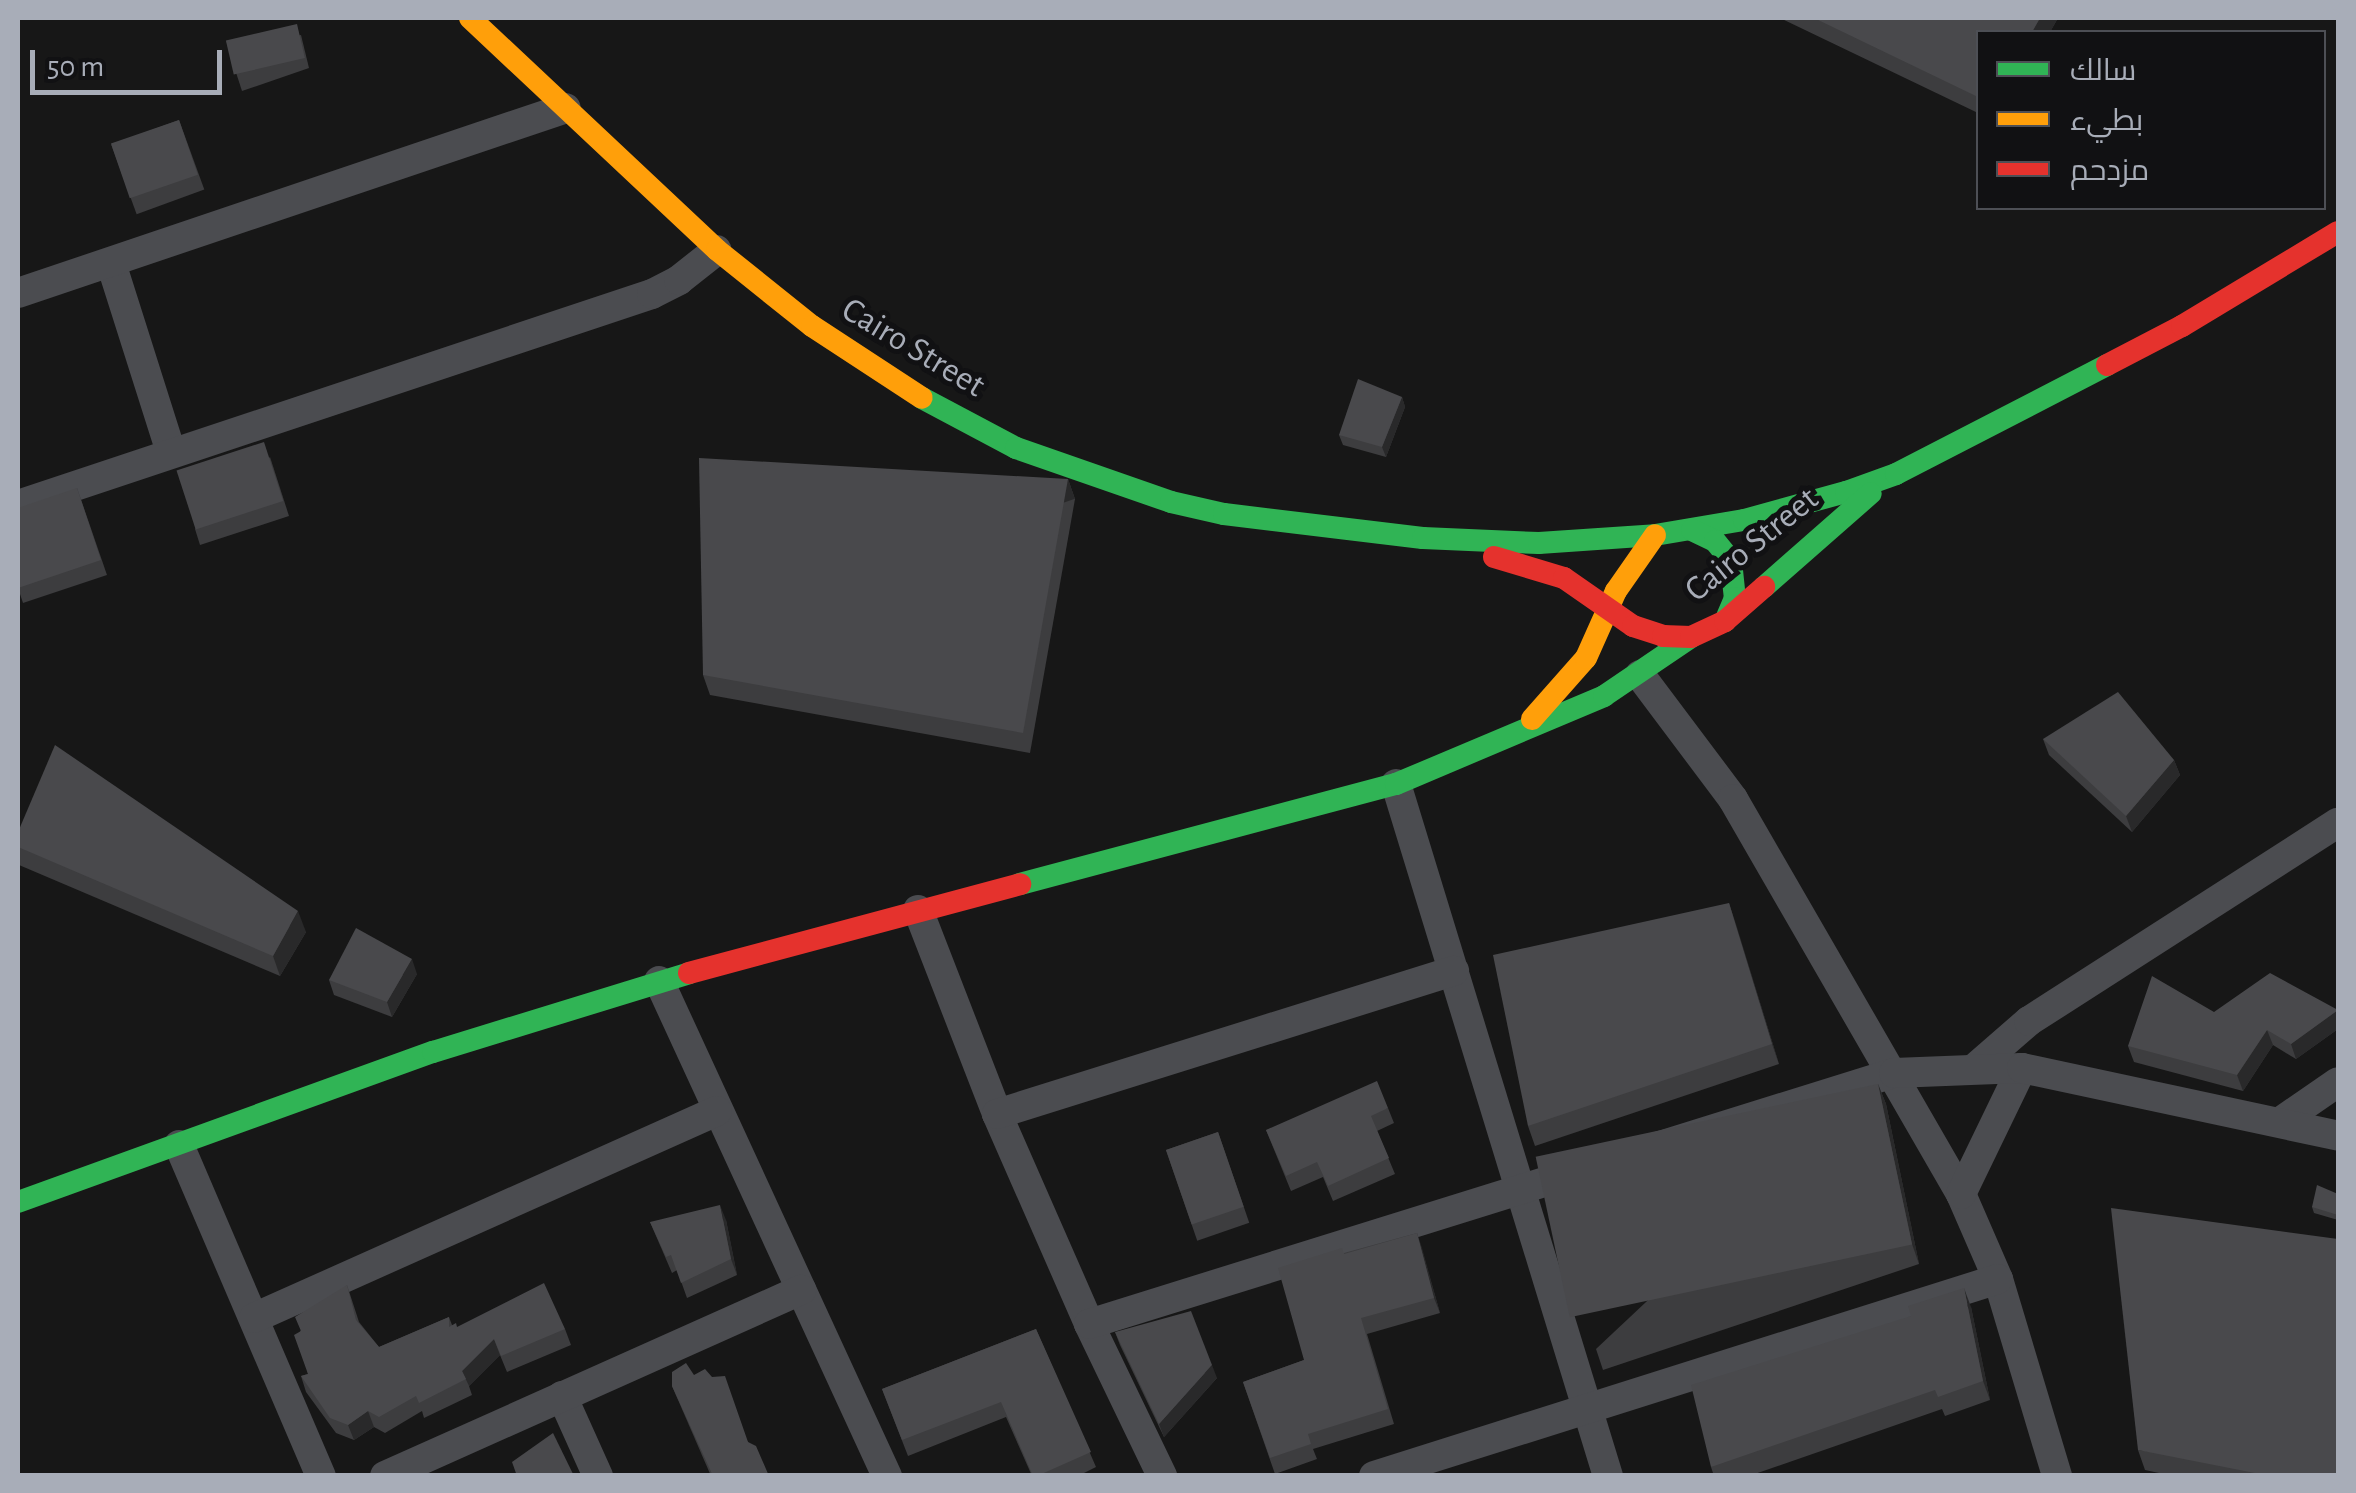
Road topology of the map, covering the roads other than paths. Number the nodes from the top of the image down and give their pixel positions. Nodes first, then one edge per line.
1 (470, 18) edge
2 (566, 108) junction
3 (2338, 232) edge
4 (716, 250) junction
5 (111, 263) junction
6 (18, 293) edge
7 (171, 452) junction
8 (1896, 474) junction
9 (18, 505) edge
10 (1692, 530) junction
11 (1655, 535) junction
12 (1423, 538) junction
13 (1607, 610) junction
14 (1725, 622) junction
15 (1691, 636) junction
16 (1640, 675) junction
17 (1512, 734) junction
18 (1396, 784) junction
19 (2338, 823) edge
20 (918, 910) junction
21 (1454, 971) junction
22 (659, 982) junction
23 (1976, 1066) junction
24 (2022, 1068) junction
25 (1894, 1073) junction
26 (2338, 1082) edge
27 (718, 1111) junction
28 (997, 1114) junction
29 (2280, 1122) junction
30 (2338, 1136) edge
31 (180, 1146) junction
32 (1518, 1190) junction
33 (1961, 1194) junction
34 (18, 1202) edge
35 (1998, 1279) junction
36 (801, 1290) junction
37 (254, 1318) junction
38 (1088, 1324) junction
39 (562, 1396) junction
40 (1587, 1408) junction
41 (321, 1476) edge
42 (385, 1476) edge
43 (598, 1476) edge
44 (887, 1476) edge
45 (1162, 1476) edge
46 (1374, 1476) edge
47 (1608, 1476) edge
48 (2057, 1476) edge

1 - 2 main road, Cairo Street
2 - 4 main road, Cairo Street
2 - 5 street
3 - 8 main road, Cairo Street
4 - 7 street
4 - 12 main road, Cairo Street
5 - 6 street
5 - 7 street
7 - 9 street
8 - 10 main road, Cairo Street
8 - 14 main road, Cairo Street
10 - 11 main road, Cairo Street
10 - 14 main road
11 - 12 main road, Cairo Street
11 - 13 main road
12 - 13 main road, Cairo Street
13 - 15 main road, Cairo Street
13 - 17 main road
14 - 15 main road, Cairo Street
15 - 16 main road
16 - 17 main road
16 - 25 street
17 - 18 main road
18 - 20 main road
18 - 21 street
19 - 23 street
20 - 22 main road
20 - 28 street
21 - 28 street
21 - 32 street
22 - 27 street
22 - 31 main road
23 - 24 street
23 - 25 street
24 - 29 street
24 - 33 street
25 - 32 street
25 - 33 street
26 - 29 street
27 - 36 street
27 - 37 street
28 - 38 street
29 - 30 street
31 - 34 main road
31 - 37 street
32 - 38 street
32 - 40 street
33 - 35 street
35 - 40 street
35 - 48 street
36 - 39 street
36 - 44 street
37 - 41 street
38 - 45 street
39 - 42 street
39 - 43 street
40 - 46 street
40 - 47 street

